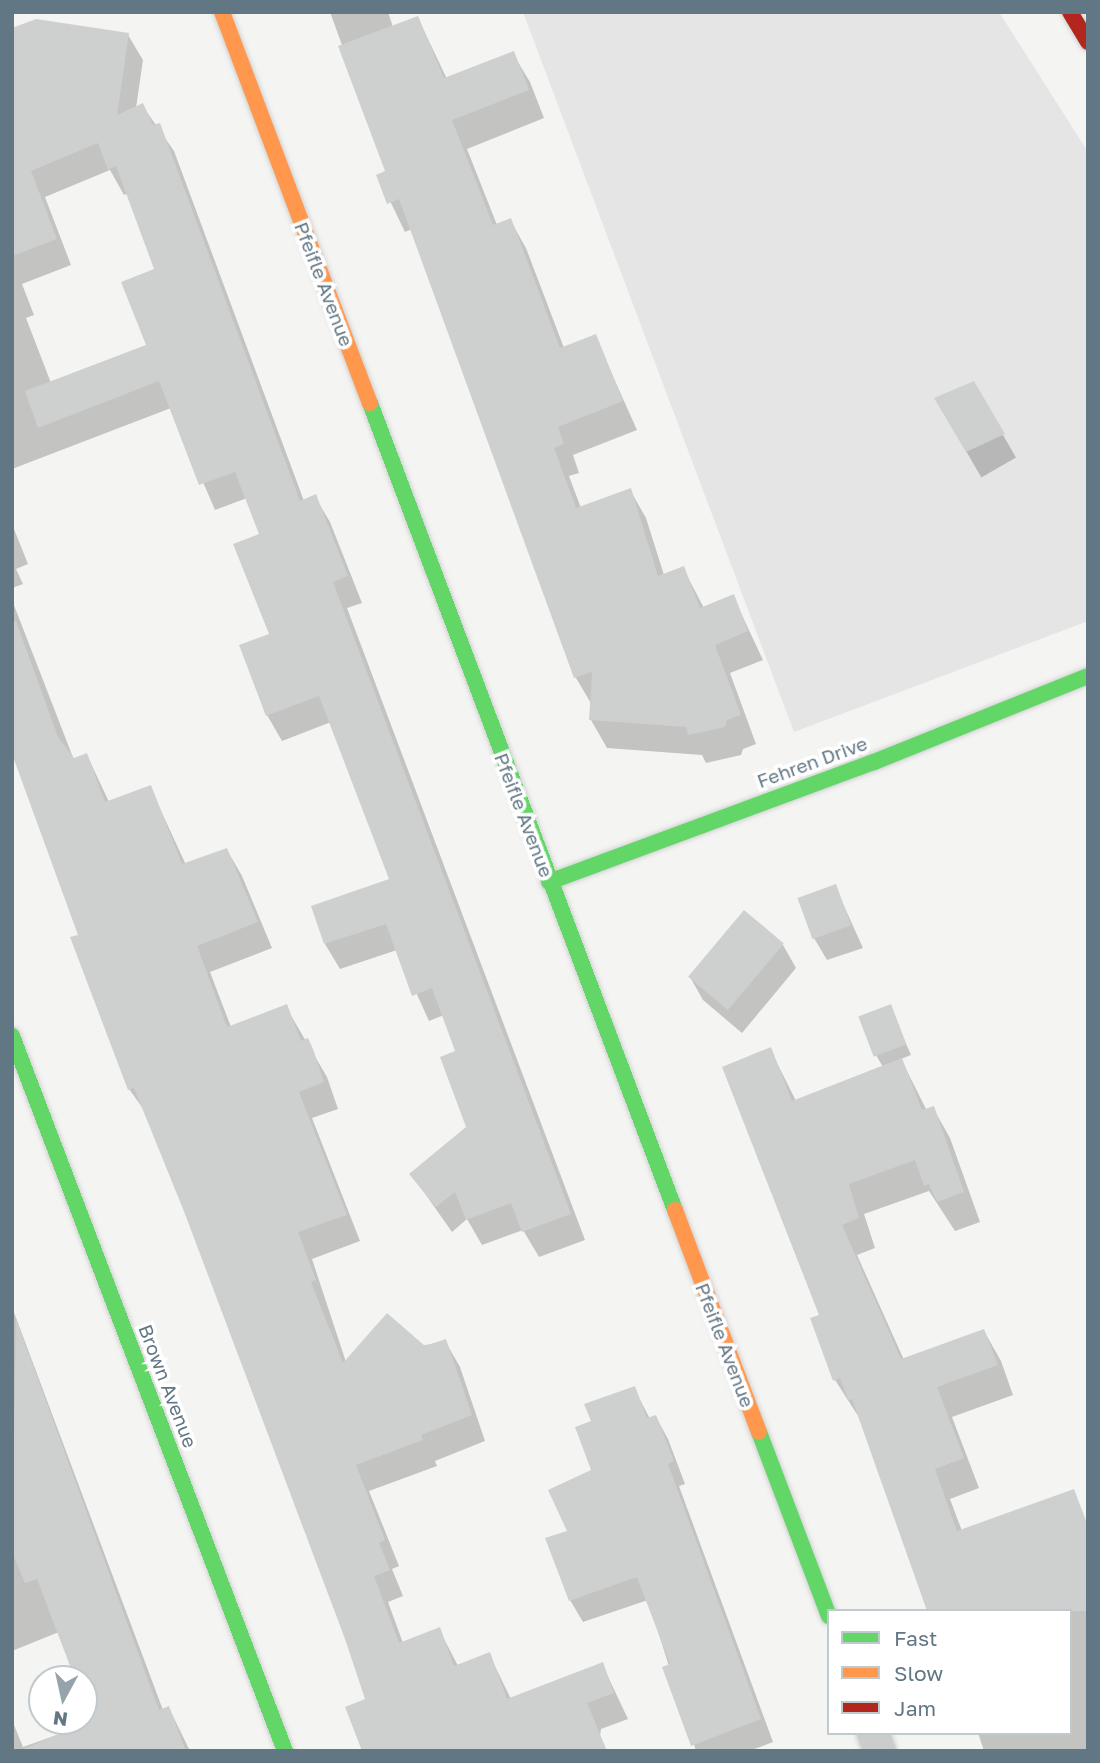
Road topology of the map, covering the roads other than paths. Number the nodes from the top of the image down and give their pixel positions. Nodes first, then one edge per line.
1 (222, 12) edge
2 (1070, 12) edge
3 (1088, 42) edge
4 (1088, 676) edge
5 (549, 882) junction
6 (12, 1036) edge
7 (827, 1611) edge
8 (285, 1751) edge

1 - 5 street, Pfeifle Avenue
2 - 3 street
4 - 5 street, Fehren Drive
5 - 7 street, Pfeifle Avenue
6 - 8 street, Brown Avenue

